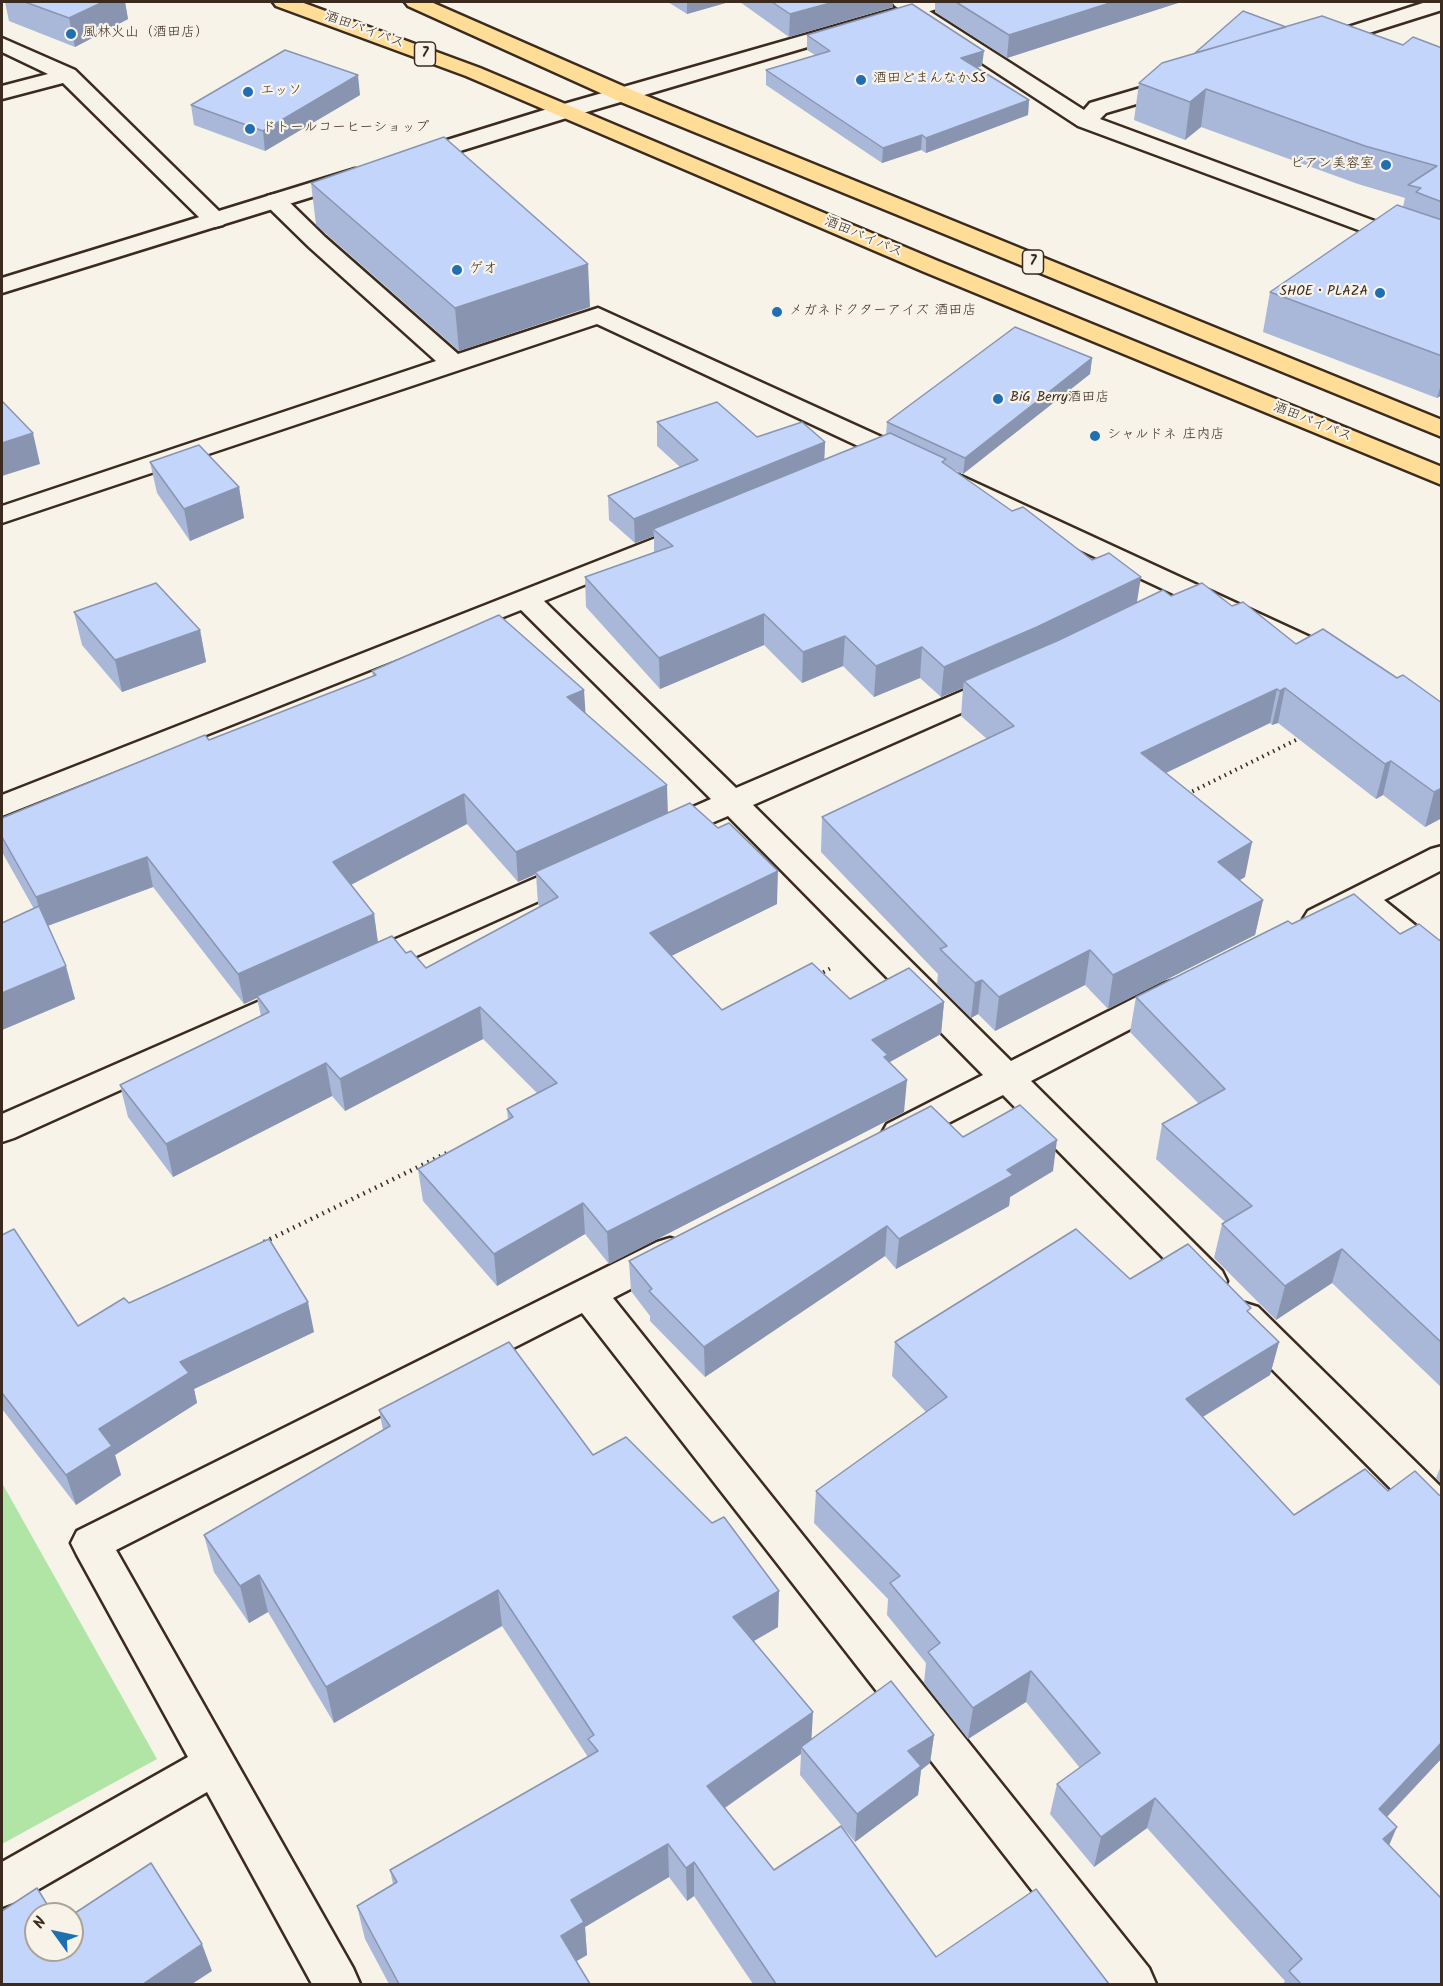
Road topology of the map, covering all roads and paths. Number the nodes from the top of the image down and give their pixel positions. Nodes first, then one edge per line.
1 (283, 2) edge
2 (416, 2) edge
3 (940, 2) edge
4 (1442, 3) edge
5 (908, 5) edge
6 (1332, 39) junction
7 (2, 44) edge
8 (1298, 49) edge
9 (1365, 50) edge
10 (67, 75) junction
11 (1198, 78) edge
12 (2, 93) edge
13 (624, 95) junction
14 (565, 111) junction
15 (1086, 121) junction
16 (275, 201) junction
17 (215, 219) junction
18 (1442, 254) edge
19 (2, 285) edge
20 (453, 363) junction
21 (1442, 429) edge
22 (891, 451) junction
23 (858, 465) edge
24 (1442, 477) edge
25 (2, 515) edge
26 (714, 523) edge
27 (1192, 594) junction
28 (526, 600) junction
29 (1161, 609) edge
30 (1359, 669) edge
31 (1033, 671) edge
32 (1304, 736) dead end
33 (1186, 794) edge
34 (732, 802) junction
35 (2, 806) edge
36 (633, 846) edge
37 (1442, 857) edge
38 (601, 860) edge
39 (1361, 898) junction
40 (1288, 935) edge
41 (875, 947) junction
42 (1442, 965) edge
43 (1204, 977) edge
44 (810, 979) edge
45 (1005, 1078) junction
46 (2, 1129) edge
47 (869, 1148) edge
48 (454, 1150) edge
49 (692, 1240) edge
50 (260, 1244) edge
51 (588, 1294) junction
52 (1442, 1514) edge
53 (214, 1765) junction
54 (2, 1886) edge
55 (337, 1984) edge
56 (1133, 1984) edge

1 - 14 highway, 酒田バイパス / 7
2 - 13 highway, 7
3 - 5 street
4 - 6 street
5 - 13 street
5 - 15 street
6 - 8 street
6 - 9 street
7 - 10 street
10 - 12 street
10 - 17 street
11 - 15 street
13 - 14 street
13 - 21 highway, 7
14 - 16 street
14 - 24 highway, 酒田バイパス / 7
15 - 18 street
16 - 17 street
16 - 20 street
17 - 19 street
20 - 22 street
20 - 25 street
22 - 23 street
22 - 27 street
26 - 28 street
27 - 29 street
27 - 30 street
28 - 34 street
28 - 35 street
31 - 34 street
32 - 33 path
34 - 36 street
34 - 41 street
37 - 39 street
38 - 46 street
39 - 40 street
39 - 42 street
41 - 44 path
41 - 45 street
43 - 45 street
45 - 47 street
45 - 52 street
48 - 50 path
49 - 51 street
51 - 53 street
51 - 56 street
53 - 54 street
53 - 55 street

